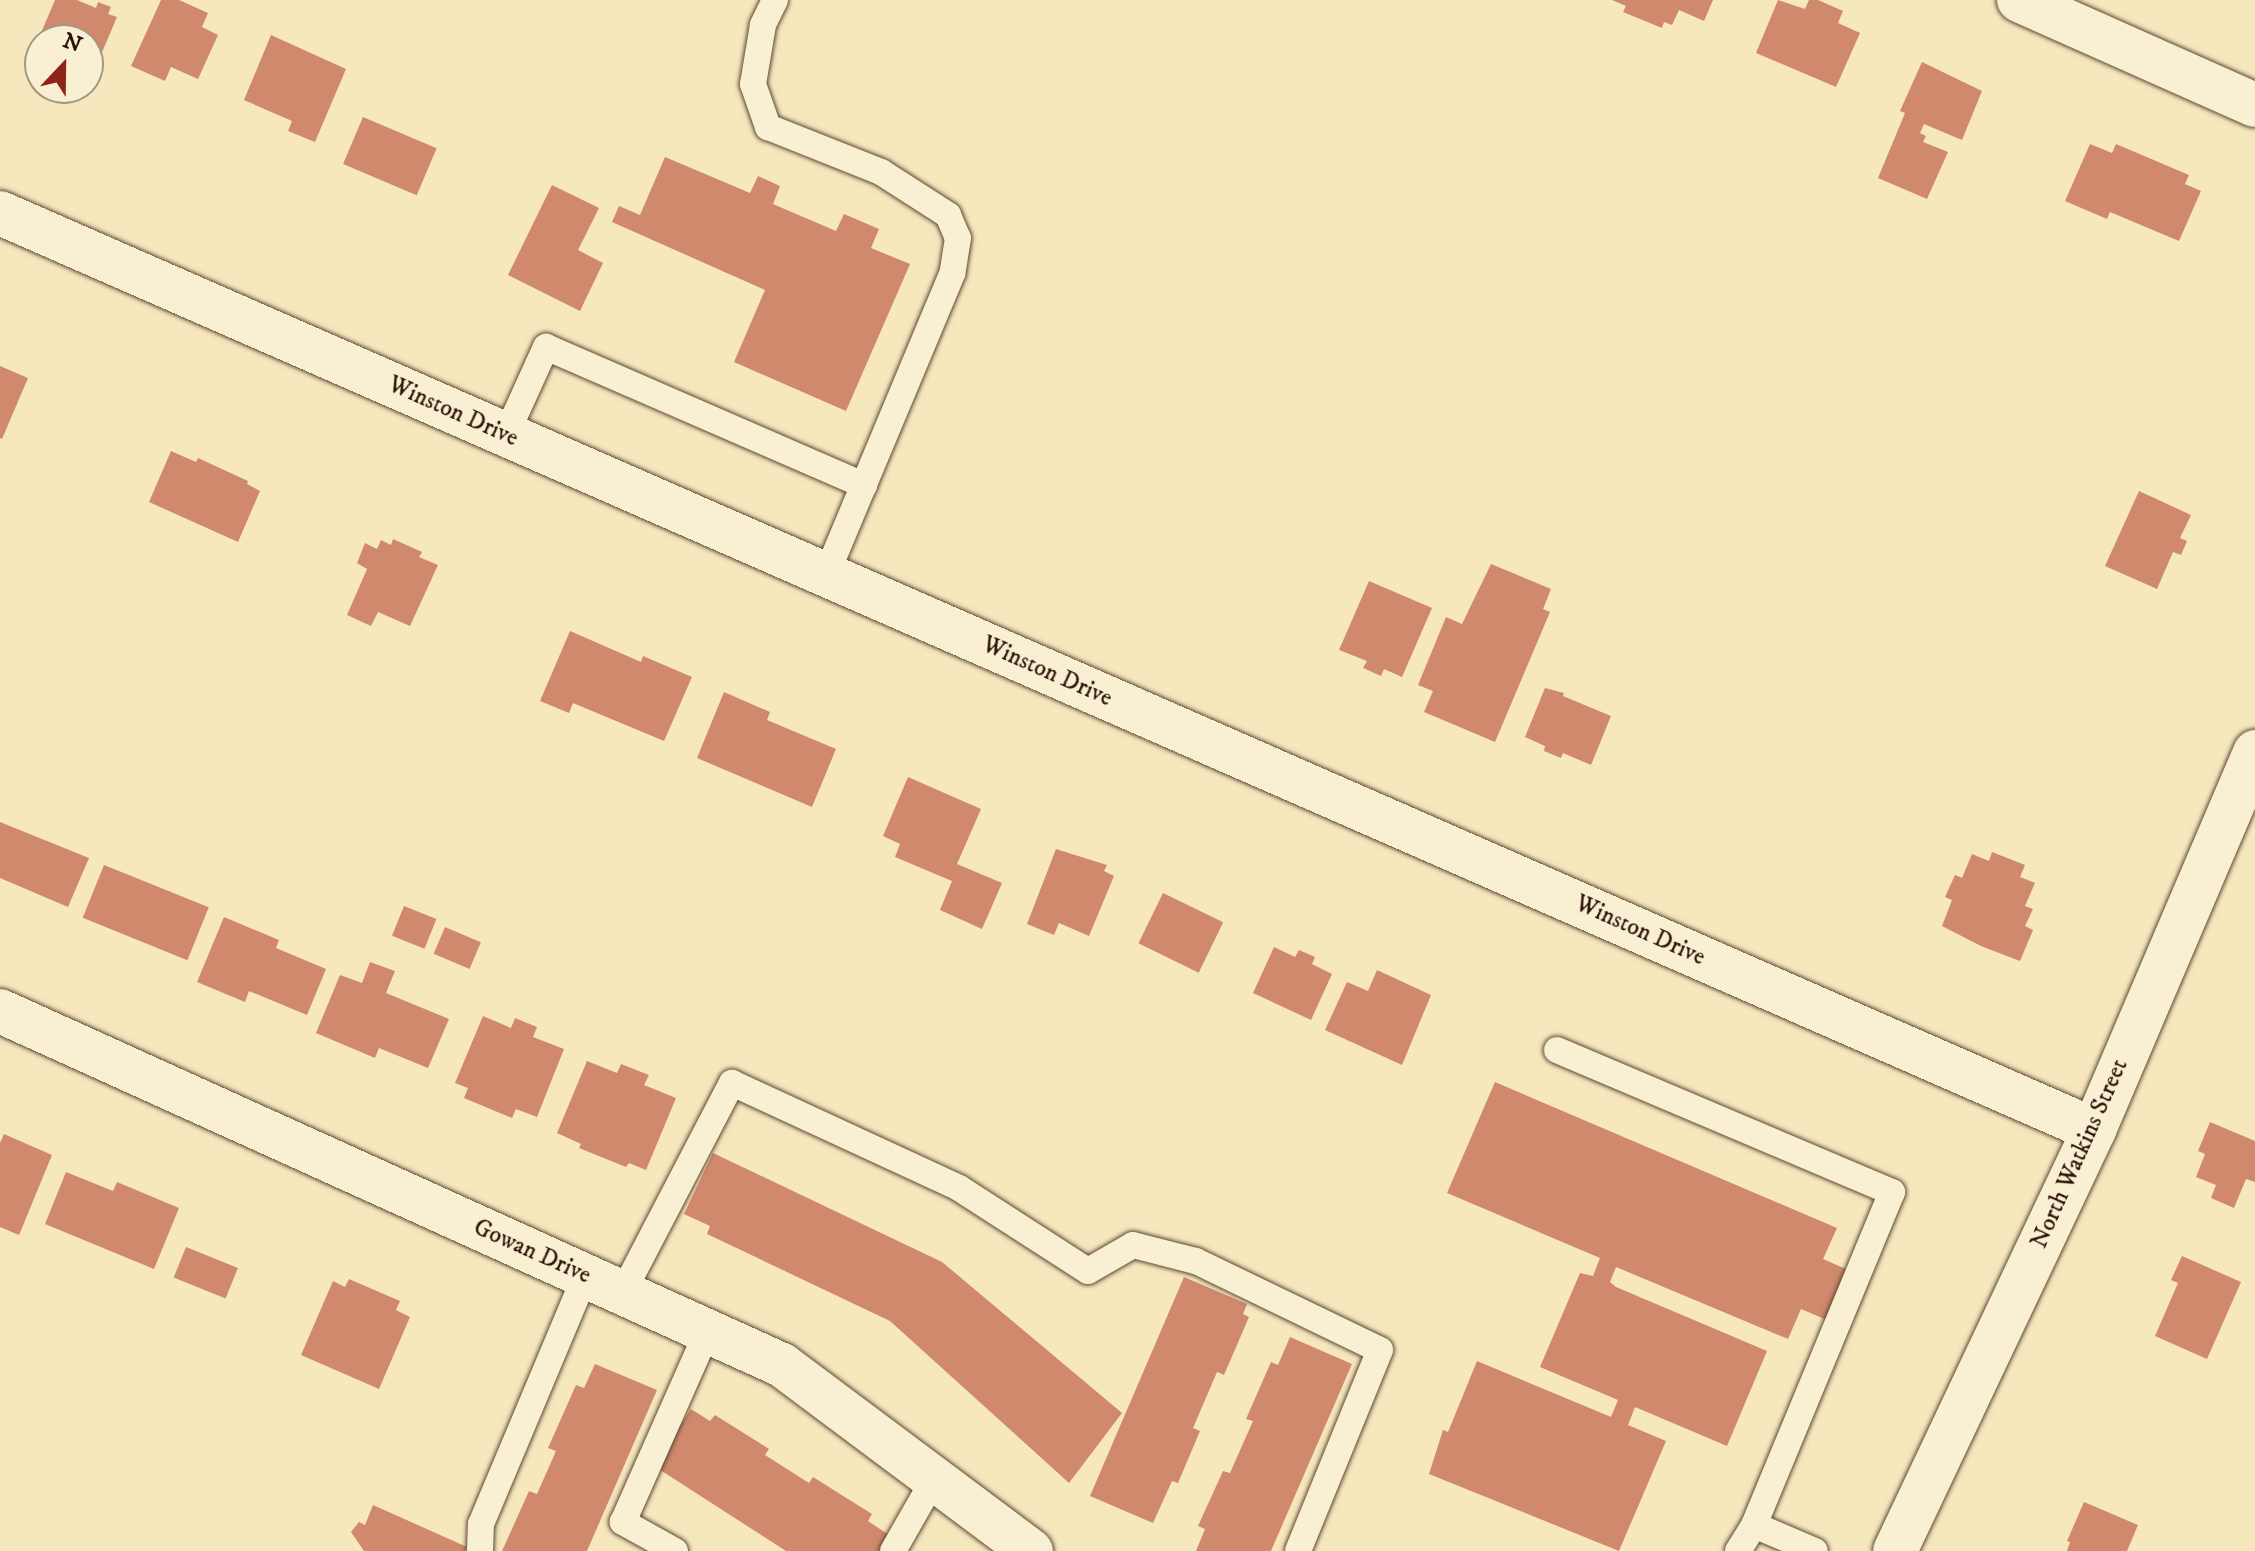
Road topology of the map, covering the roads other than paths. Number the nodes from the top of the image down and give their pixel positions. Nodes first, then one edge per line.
1 (775, 0) edge
2 (2019, 0) edge
3 (2255, 105) edge
4 (0, 213) edge
5 (506, 435) junction
6 (864, 485) junction
7 (826, 575) junction
8 (2255, 752) edge
9 (0, 1011) edge
10 (1557, 1050) dead end
11 (2094, 1130) junction
12 (604, 1285) junction
13 (707, 1332) junction
14 (934, 1479) junction
15 (1754, 1525) junction
16 (480, 1551) edge
17 (675, 1551) edge
18 (893, 1551) edge
19 (1031, 1551) edge
20 (1298, 1551) edge
21 (1738, 1551) edge
22 (1815, 1551) edge
23 (1895, 1551) edge

1 - 6 lane
2 - 3 street
4 - 5 street, Winston Drive
5 - 6 lane
5 - 7 street, Winston Drive
6 - 7 lane
7 - 11 street, Winston Drive
8 - 11 street, North Watkins Street
9 - 12 street, Gowan Drive
10 - 15 lane
11 - 23 street, North Watkins Street
12 - 13 street, Gowan Drive
12 - 16 lane
12 - 20 lane
13 - 14 street, Gowan Drive
13 - 17 lane
14 - 18 lane
14 - 19 street, Gowan Drive
15 - 21 lane
15 - 22 lane

